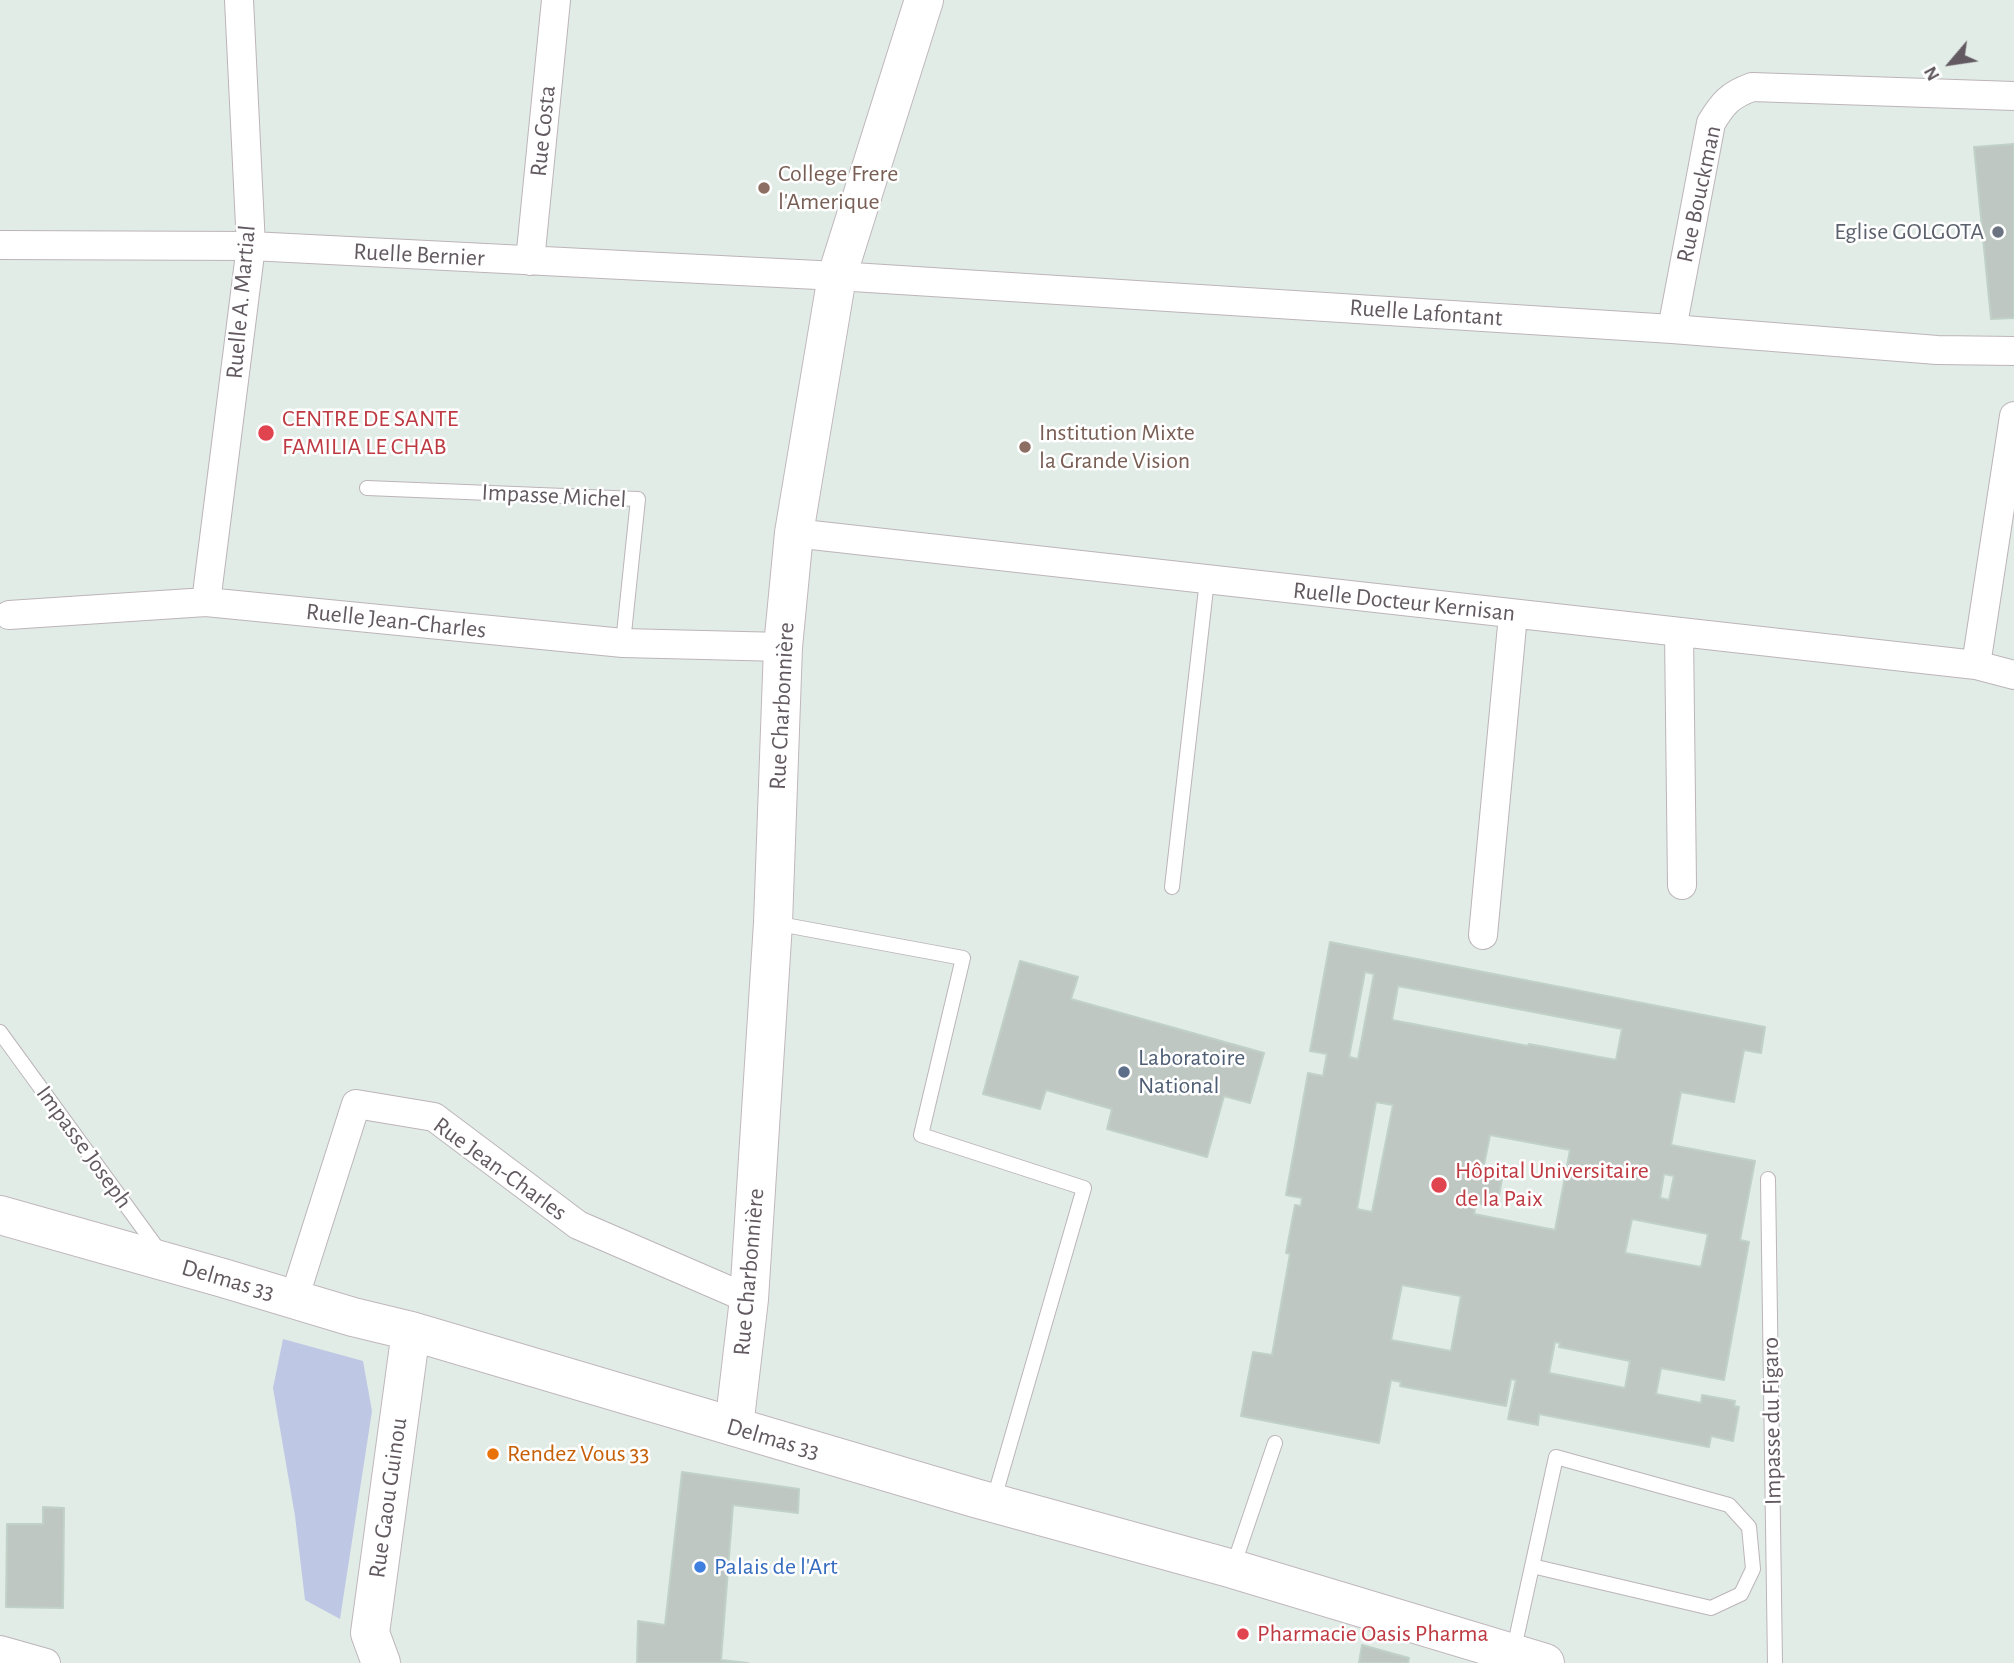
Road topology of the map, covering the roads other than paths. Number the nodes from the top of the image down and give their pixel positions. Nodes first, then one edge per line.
1 (239, 0) edge
2 (556, 0) edge
3 (924, 0) edge
4 (2014, 96) edge
5 (0, 245) edge
6 (251, 246) junction
7 (530, 261) junction
8 (837, 276) junction
9 (1672, 329) junction
10 (2014, 351) edge
11 (2014, 416) edge
12 (367, 488) dead end
13 (794, 533) junction
14 (1206, 580) junction
15 (206, 602) junction
16 (9, 615) dead end
17 (1513, 615) junction
18 (1679, 632) junction
19 (623, 643) junction
20 (783, 647) junction
21 (1976, 665) junction
22 (2014, 675) edge
23 (1682, 885) dead end
24 (1172, 887) dead end
25 (773, 923) junction
26 (1483, 935) dead end
27 (0, 1032) edge
28 (1768, 1179) dead end
29 (0, 1215) edge
30 (168, 1262) junction
31 (294, 1299) junction
32 (750, 1299) junction
33 (411, 1331) junction
34 (734, 1427) junction
35 (1275, 1443) dead end
36 (993, 1503) junction
37 (1532, 1566) junction
38 (1233, 1569) junction
39 (0, 1650) edge
40 (1517, 1658) edge
41 (46, 1663) edge
42 (381, 1663) edge
43 (1775, 1663) edge

1 - 6 street, Ruelle A. Martial
2 - 7 street, Rue Costa
3 - 8 street, Rue Charbonnière
4 - 9 street, Rue Bouckman
5 - 6 street, Ruelle Bernier
6 - 7 street, Ruelle Bernier
6 - 15 street, Ruelle A. Martial
7 - 8 street, Ruelle Bernier
8 - 9 street, Ruelle Lafontant
8 - 13 street, Rue Charbonnière
9 - 10 street, Ruelle Lafontant
11 - 21 street
12 - 19 lane, Impasse Michel
13 - 14 street, Ruelle Docteur Kernisan
13 - 20 street, Rue Charbonnière
14 - 17 street, Ruelle Docteur Kernisan
14 - 24 lane
15 - 16 street, Ruelle Jean-Charles
15 - 19 street, Ruelle Jean-Charles
17 - 18 street, Ruelle Docteur Kernisan
17 - 26 street
18 - 21 street, Ruelle Docteur Kernisan
18 - 23 street
19 - 20 street, Ruelle Jean-Charles
20 - 25 street, Rue Charbonnière
21 - 22 street, Ruelle Docteur Kernisan
25 - 32 street, Rue Charbonnière
25 - 36 lane
27 - 30 lane, Impasse Joseph
28 - 43 lane, Impasse du Figaro
29 - 30 street, Delmas 33
30 - 31 street, Delmas 33
31 - 32 street, Rue Jean-Charles
31 - 33 street, Delmas 33
32 - 34 street, Rue Charbonnière
33 - 34 street, Delmas 33
33 - 42 street, Rue Gaou Guinou
34 - 36 street, Delmas 33
35 - 38 lane
36 - 38 street, Delmas 33
37 - 37 lane
37 - 40 lane
38 - 40 street, Delmas 33
39 - 41 street

